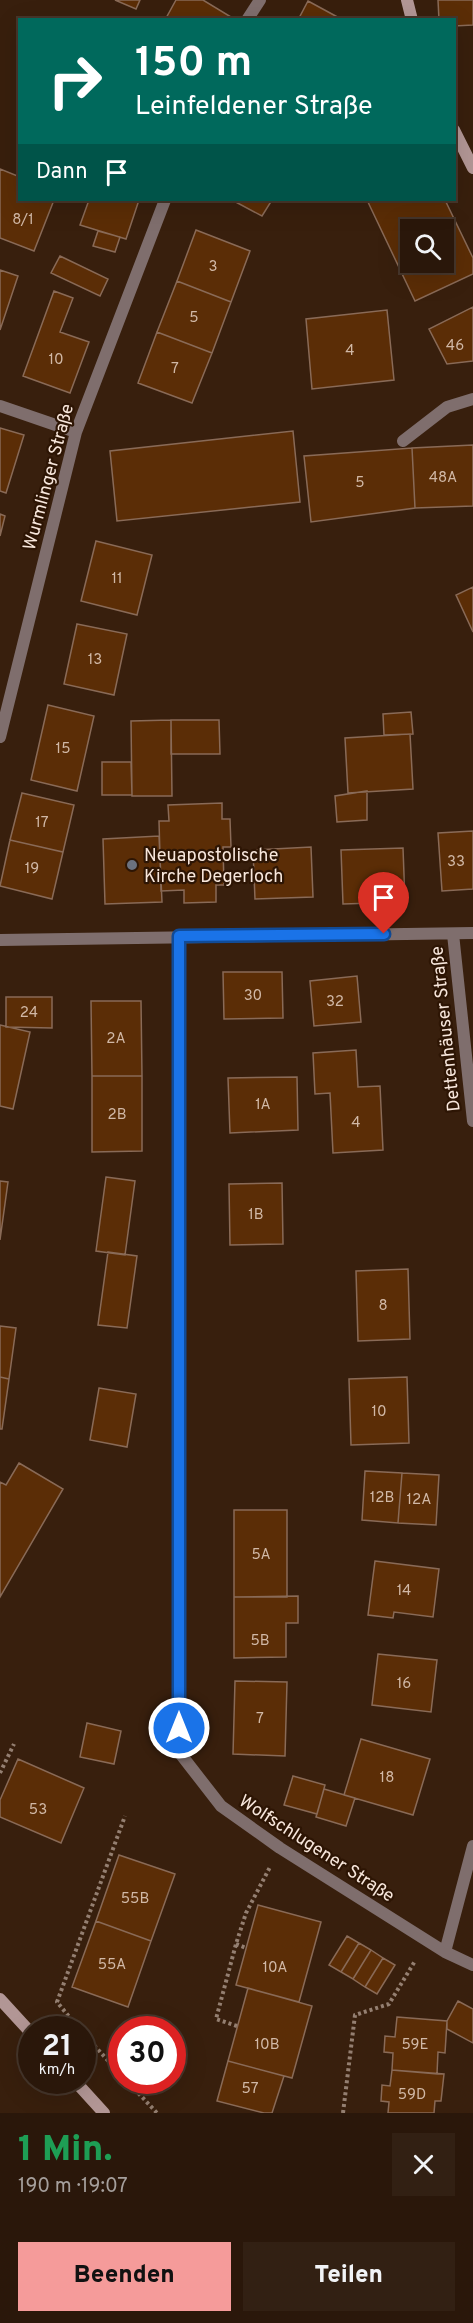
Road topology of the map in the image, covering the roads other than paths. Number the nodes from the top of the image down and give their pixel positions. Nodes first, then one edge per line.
1 (260, 0) edge
2 (407, 0) edge
3 (248, 18) edge
4 (412, 18) edge
5 (456, 134) edge
6 (473, 168) edge
7 (165, 201) edge
8 (473, 399) edge
9 (0, 406) edge
10 (76, 432) junction
11 (403, 441) dead end
12 (0, 737) edge
13 (473, 933) edge
14 (453, 934) junction
15 (179, 936) junction
16 (0, 940) edge
17 (473, 1121) edge
18 (473, 1845) edge
19 (445, 1952) junction
20 (473, 1965) edge
21 (0, 1999) edge
22 (18, 2019) edge
23 (87, 2094) edge
24 (104, 2113) edge

1 - 3 street
2 - 4 street
5 - 6 street
7 - 10 street, Wurmlinger Straße
8 - 11 street
9 - 10 street
10 - 12 street, Wurmlinger Straße
13 - 14 street
14 - 15 street
14 - 17 street, Dettenhäuser Straße
15 - 16 street
15 - 19 street, Wolfschlugener Straße
18 - 19 street
19 - 20 street, Wolfschlugener Straße
21 - 22 street
23 - 24 street

